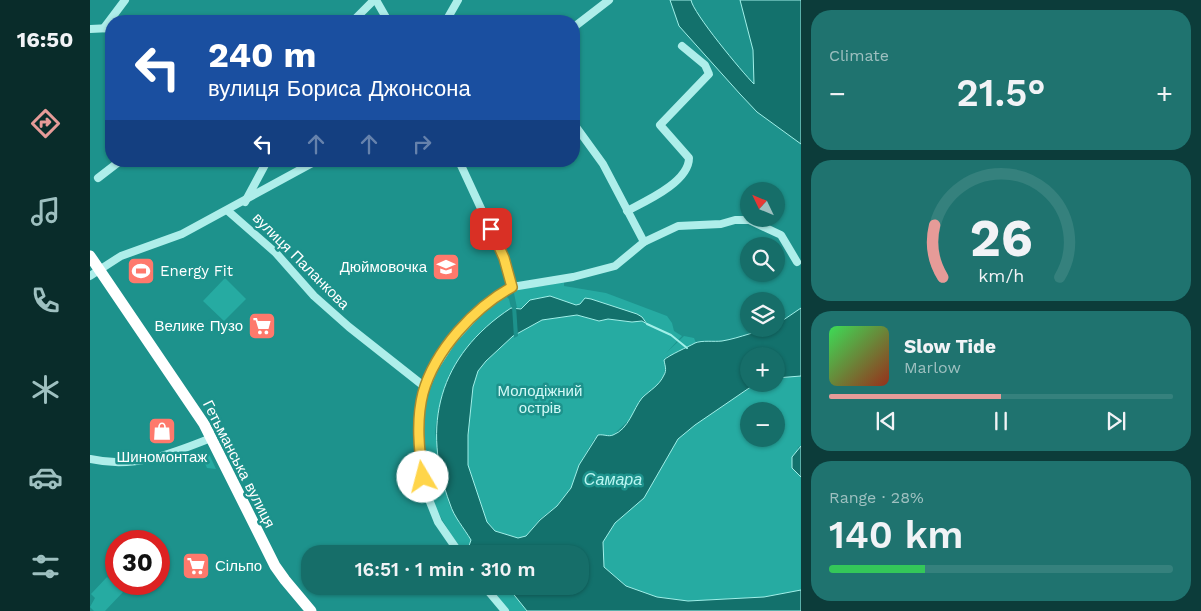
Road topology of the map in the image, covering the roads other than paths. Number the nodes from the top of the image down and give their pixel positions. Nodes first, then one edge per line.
1 (125, 0) edge
2 (375, 0) edge
3 (458, 0) edge
4 (609, 0) edge
5 (118, 4) edge
6 (359, 15) edge
7 (384, 15) edge
8 (449, 15) edge
9 (580, 22) edge
10 (105, 28) edge
11 (90, 29) edge
12 (682, 46) dead end
13 (580, 132) edge
14 (112, 167) edge
15 (264, 167) edge
16 (306, 167) edge
17 (462, 167) edge
18 (98, 178) dead end
19 (245, 202) junction
20 (228, 211) junction
21 (627, 211) junction
22 (644, 242) junction
23 (90, 256) edge
24 (797, 262) dead end
25 (100, 269) junction
26 (90, 276) edge
27 (512, 287) junction
28 (426, 387) junction
29 (211, 438) junction
30 (90, 460) edge
31 (454, 545) edge
32 (492, 595) edge
33 (312, 611) edge
34 (505, 611) edge

1 - 5 street
2 - 6 street
2 - 7 street
3 - 8 street
4 - 9 street
10 - 11 street
12 - 21 street
13 - 21 street
14 - 18 street
15 - 19 street
16 - 19 street
17 - 27 street
19 - 20 street
20 - 25 street
20 - 28 street, вулиця Паланкова
21 - 22 street
22 - 24 street
22 - 27 street
23 - 25 highway, Гетьманська вулиця
25 - 26 street
25 - 29 highway, Гетьманська вулиця
27 - 28 street
28 - 31 street
29 - 30 street
29 - 33 highway, Гетьманська вулиця
32 - 34 street

